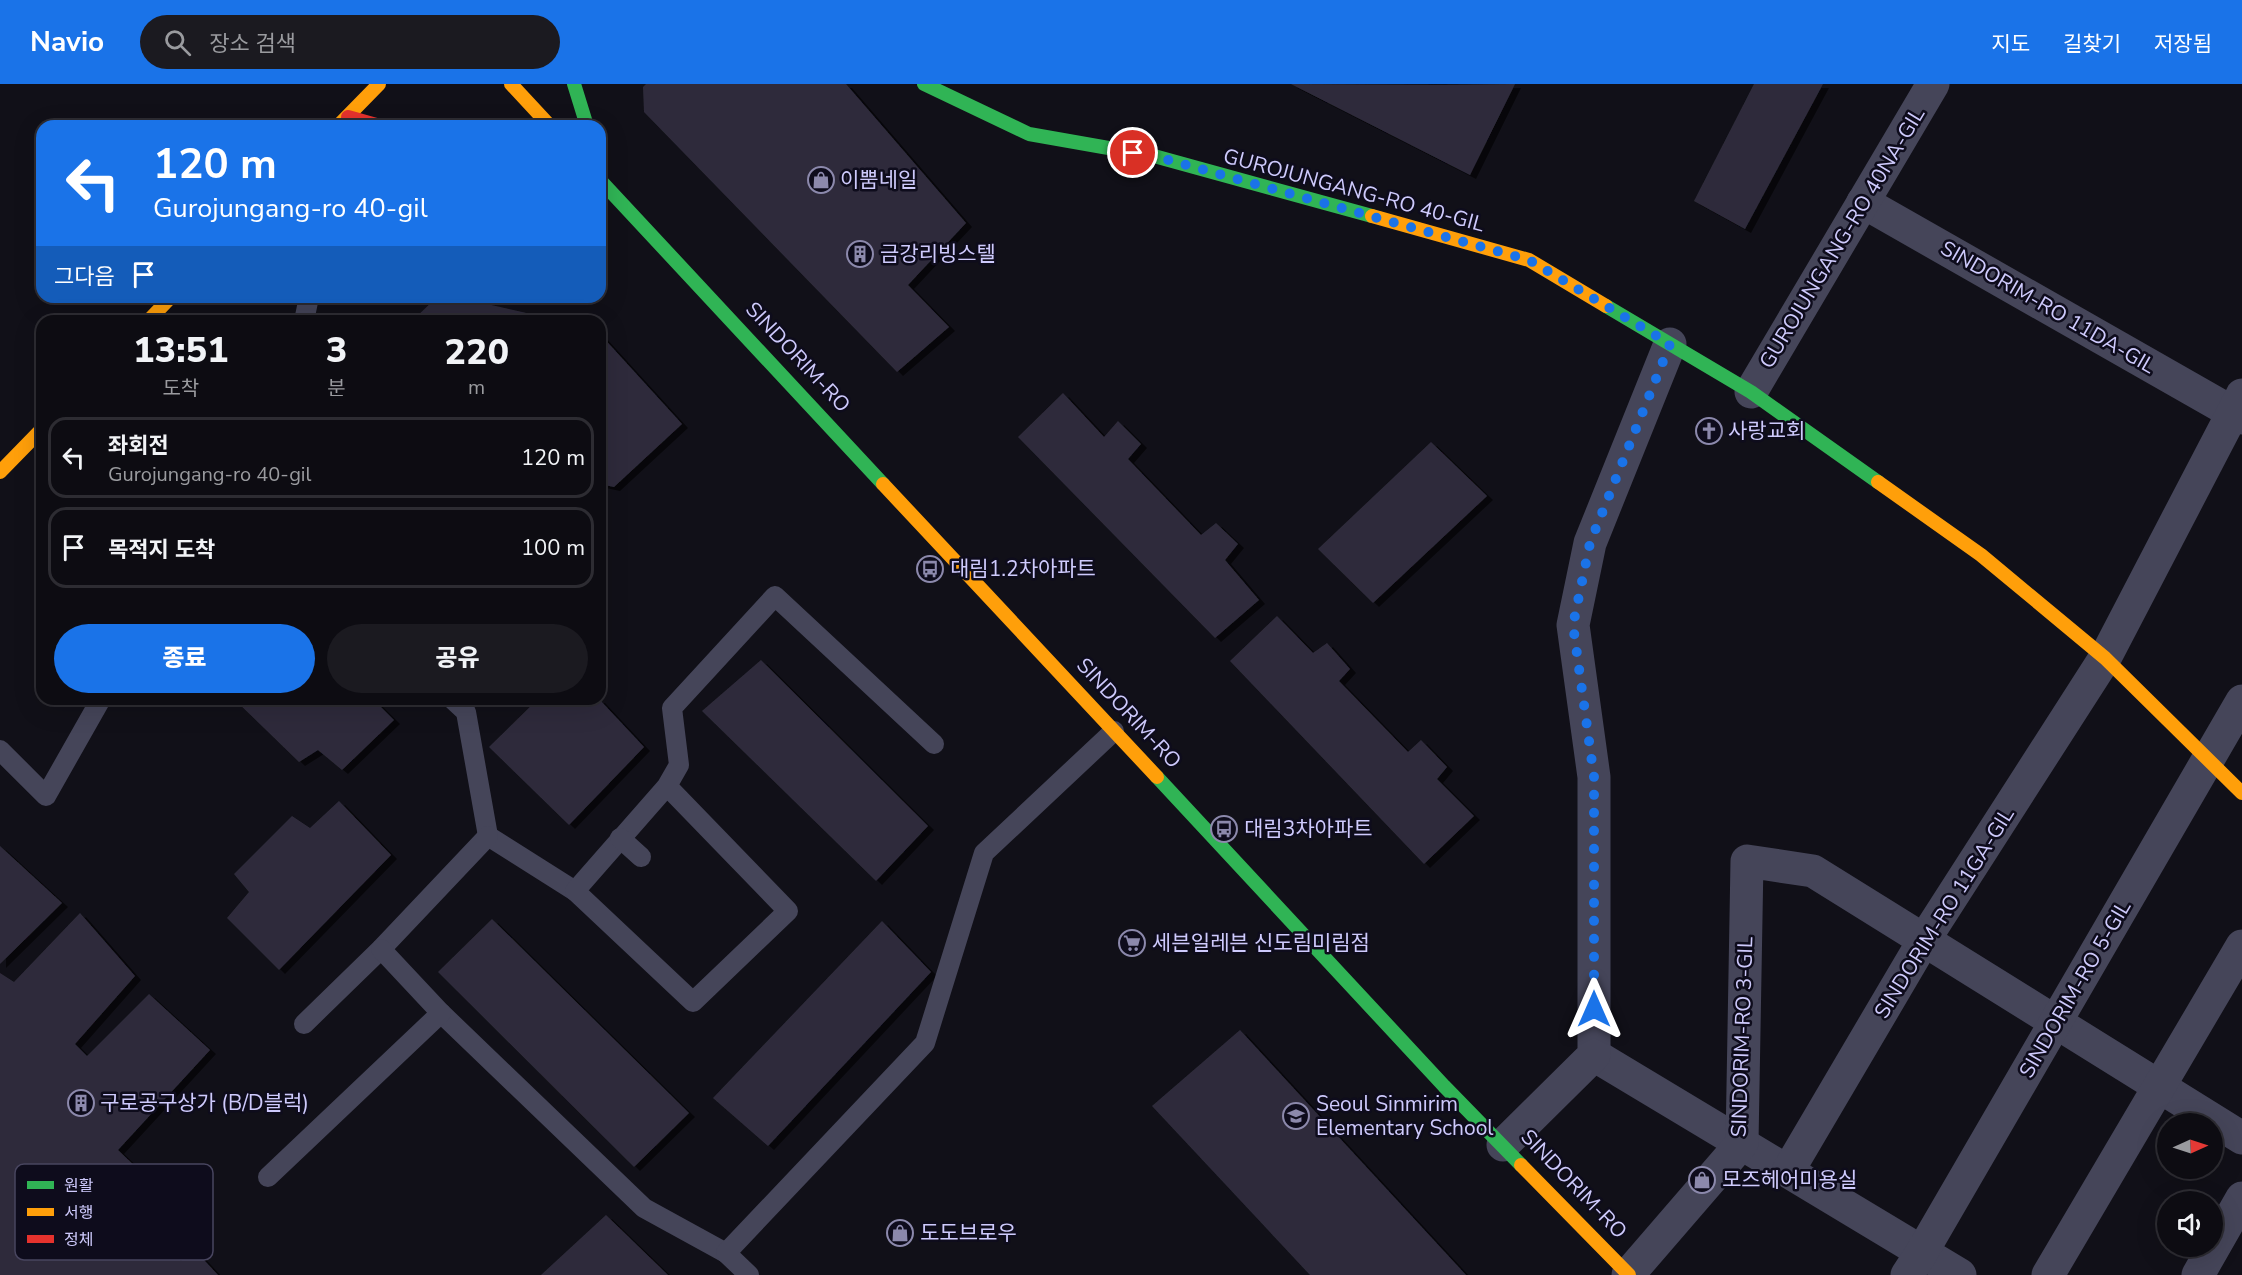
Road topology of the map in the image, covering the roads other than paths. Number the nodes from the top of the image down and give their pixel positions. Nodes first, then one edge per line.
1 (379, 84) edge
2 (511, 84) edge
3 (574, 84) edge
4 (924, 84) edge
5 (1933, 84) edge
6 (347, 120) edge
7 (544, 120) edge
8 (585, 120) edge
9 (606, 180) edge
10 (606, 198) edge
11 (1863, 202) junction
12 (623, 205) junction
13 (165, 303) edge
14 (154, 315) edge
15 (1670, 344) junction
16 (1751, 392) junction
17 (2239, 409) edge
18 (36, 435) edge
19 (0, 472) edge
20 (2105, 658) junction
21 (2242, 701) edge
22 (98, 705) edge
23 (458, 705) edge
24 (1114, 731) junction
25 (933, 744) dead end
26 (0, 750) edge
27 (2208, 759) junction
28 (667, 786) junction
29 (2242, 793) edge
30 (488, 836) junction
31 (620, 838) junction
32 (641, 857) dead end
33 (575, 891) junction
34 (1924, 940) junction
35 (2242, 946) edge
36 (381, 949) junction
37 (441, 1013) junction
38 (2056, 1022) junction
39 (304, 1024) dead end
40 (1594, 1055) junction
41 (2159, 1086) junction
42 (2242, 1138) edge
43 (1742, 1143) junction
44 (1503, 1145) junction
45 (1788, 1171) junction
46 (268, 1177) dead end
47 (2242, 1198) edge
48 (726, 1253) junction
49 (1914, 1264) edge
50 (749, 1275) edge
51 (1628, 1275) edge
52 (1960, 1275) edge
53 (2048, 1275) edge
54 (2198, 1275) edge

1 - 6 street
2 - 7 street
3 - 8 street
4 - 15 street, GUROJUNGANG-RO 40-GIL
5 - 11 street, GUROJUNGANG-RO 40NA-GIL
9 - 12 street
10 - 12 street
11 - 16 street, GUROJUNGANG-RO 40NA-GIL
11 - 17 street, SINDORIM-RO 11DA-GIL
12 - 24 street, SINDORIM-RO
13 - 14 street
15 - 16 street, GUROJUNGANG-RO 40-GIL
15 - 40 street
16 - 20 street
17 - 20 street, SINDORIM-RO 11DA-GIL
18 - 19 street
20 - 27 street
20 - 34 street, SINDORIM-RO 11GA-GIL
21 - 27 street, SINDORIM-RO 5-GIL
22 - 26 lane
23 - 30 lane
24 - 44 street, SINDORIM-RO
24 - 48 lane
25 - 28 lane
27 - 29 street
27 - 38 street, SINDORIM-RO 5-GIL
28 - 31 lane
28 - 33 lane
30 - 33 lane
30 - 36 lane
31 - 32 lane
31 - 33 lane
34 - 38 street
34 - 43 street, SINDORIM-RO 3-GIL
34 - 45 street, SINDORIM-RO 11GA-GIL
35 - 41 street
36 - 37 lane
36 - 39 lane
37 - 46 lane
37 - 48 lane
38 - 41 street
38 - 49 street, SINDORIM-RO 5-GIL
40 - 43 street
40 - 44 street
41 - 42 street
41 - 53 street
43 - 45 street
43 - 51 street, SINDORIM-RO 3-GIL
44 - 51 street, SINDORIM-RO
45 - 49 street
47 - 54 street
48 - 50 lane
49 - 52 street

